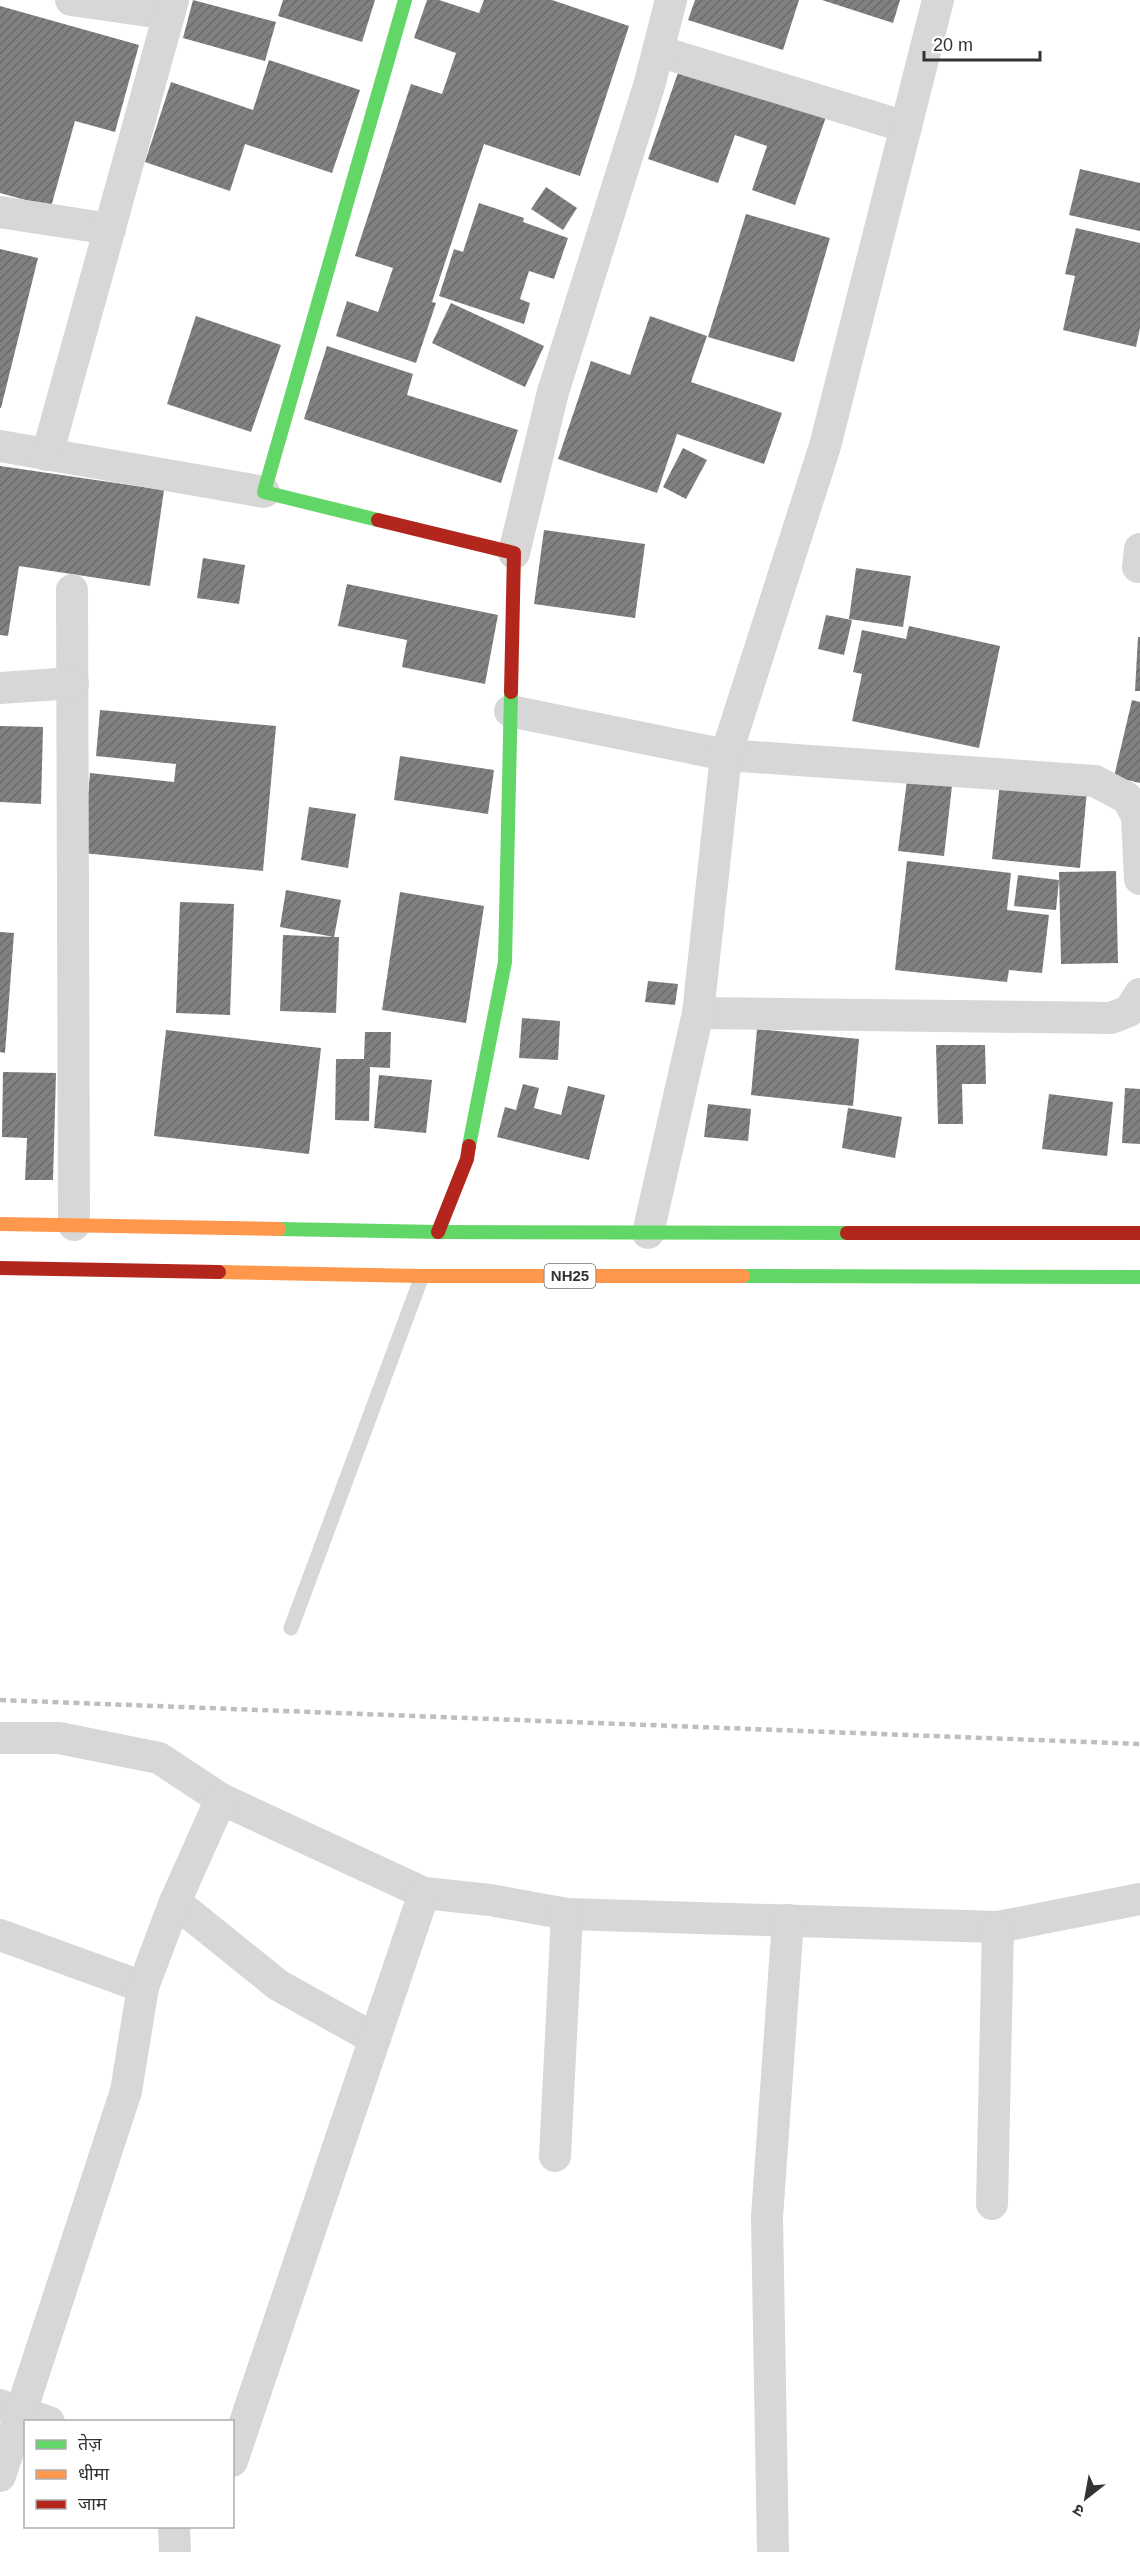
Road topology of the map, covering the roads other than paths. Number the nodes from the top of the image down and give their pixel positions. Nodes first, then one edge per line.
1 (70, 0) edge
2 (405, 0) edge
3 (671, 0) edge
4 (938, 0) edge
5 (171, 7) edge
6 (658, 51) junction
7 (906, 127) junction
8 (0, 212) edge
9 (110, 229) junction
10 (0, 447) edge
11 (47, 455) junction
12 (264, 492) junction
13 (1140, 549) edge
14 (514, 553) junction
15 (1140, 567) edge
16 (72, 590) dead end
17 (73, 683) junction
18 (0, 688) edge
19 (510, 711) junction
20 (726, 755) junction
21 (1140, 879) edge
22 (1140, 994) edge
23 (698, 1013) junction
24 (0, 1224) edge
25 (74, 1225) junction
26 (438, 1232) junction
27 (648, 1233) junction
28 (1140, 1233) edge
29 (0, 1268) edge
30 (422, 1276) junction
31 (1140, 1277) edge
32 (291, 1628) dead end
33 (0, 1738) edge
34 (220, 1799) junction
35 (424, 1893) junction
36 (1140, 1899) edge
37 (175, 1902) junction
38 (567, 1914) junction
39 (788, 1920) junction
40 (998, 1927) junction
41 (0, 1935) edge
42 (143, 1987) junction
43 (375, 2039) junction
44 (555, 2156) dead end
45 (992, 2204) dead end
46 (23, 2412) edge
47 (234, 2455) edge
48 (0, 2476) edge
49 (174, 2528) edge
50 (175, 2552) edge
51 (773, 2552) edge

1 - 5 street
2 - 12 main road
3 - 6 street
4 - 7 street
5 - 9 street
6 - 7 street
6 - 14 street
7 - 20 street
8 - 9 street
9 - 11 street
10 - 11 street
11 - 12 street
12 - 14 main road
13 - 15 street
14 - 19 main road
16 - 17 street
17 - 18 street
17 - 25 street
19 - 20 street
19 - 26 main road
20 - 21 street
20 - 23 street
22 - 23 street
23 - 27 street
24 - 25 main road
25 - 26 main road
26 - 27 main road
27 - 28 main road
29 - 30 main road, NH25
30 - 31 main road, NH25
30 - 32 lane
33 - 34 street
34 - 35 street
34 - 37 street
35 - 38 street
35 - 43 street
36 - 40 street
37 - 42 street
37 - 43 street
38 - 39 street
38 - 44 street
39 - 40 street
39 - 51 street
40 - 45 street
41 - 42 street
42 - 46 street
43 - 47 street
46 - 48 street
49 - 50 street

